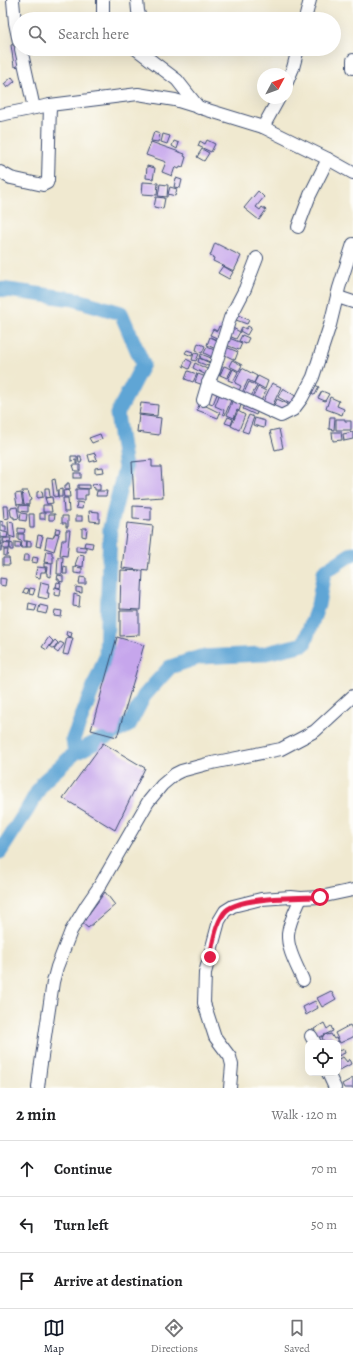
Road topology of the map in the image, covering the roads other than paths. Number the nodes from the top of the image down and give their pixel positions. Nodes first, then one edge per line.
1 (12, 0) edge
2 (103, 0) edge
3 (137, 0) edge
4 (310, 0) edge
5 (14, 12) edge
6 (103, 12) edge
7 (138, 12) edge
8 (307, 12) edge
9 (23, 56) edge
10 (145, 56) edge
11 (296, 56) edge
12 (353, 60) edge
13 (293, 68) edge
14 (353, 68) edge
15 (276, 104) edge
16 (50, 105) junction
17 (34, 108) junction
18 (199, 108) junction
19 (0, 115) edge
20 (263, 127) junction
21 (328, 159) junction
22 (0, 172) edge
23 (353, 173) edge
24 (298, 227) dead end
25 (353, 244) edge
26 (257, 258) dead end
27 (338, 297) junction
28 (353, 302) edge
29 (208, 383) junction
30 (203, 400) dead end
31 (353, 696) edge
32 (353, 890) edge
33 (301, 898) junction
34 (302, 980) dead end
35 (329, 1076) edge
36 (38, 1088) edge
37 (230, 1088) edge
38 (335, 1088) edge

1 - 5 street
2 - 6 street
3 - 7 street
4 - 8 street
9 - 17 street
10 - 18 street
11 - 13 street
12 - 14 street
15 - 20 street
16 - 17 street
16 - 18 street
16 - 22 street
17 - 19 street
18 - 20 street
20 - 21 street
21 - 23 street
21 - 24 street
25 - 27 street
26 - 29 street
27 - 28 street
27 - 29 street
29 - 30 street
31 - 36 street
32 - 33 street
33 - 34 street
33 - 37 street
35 - 38 street

